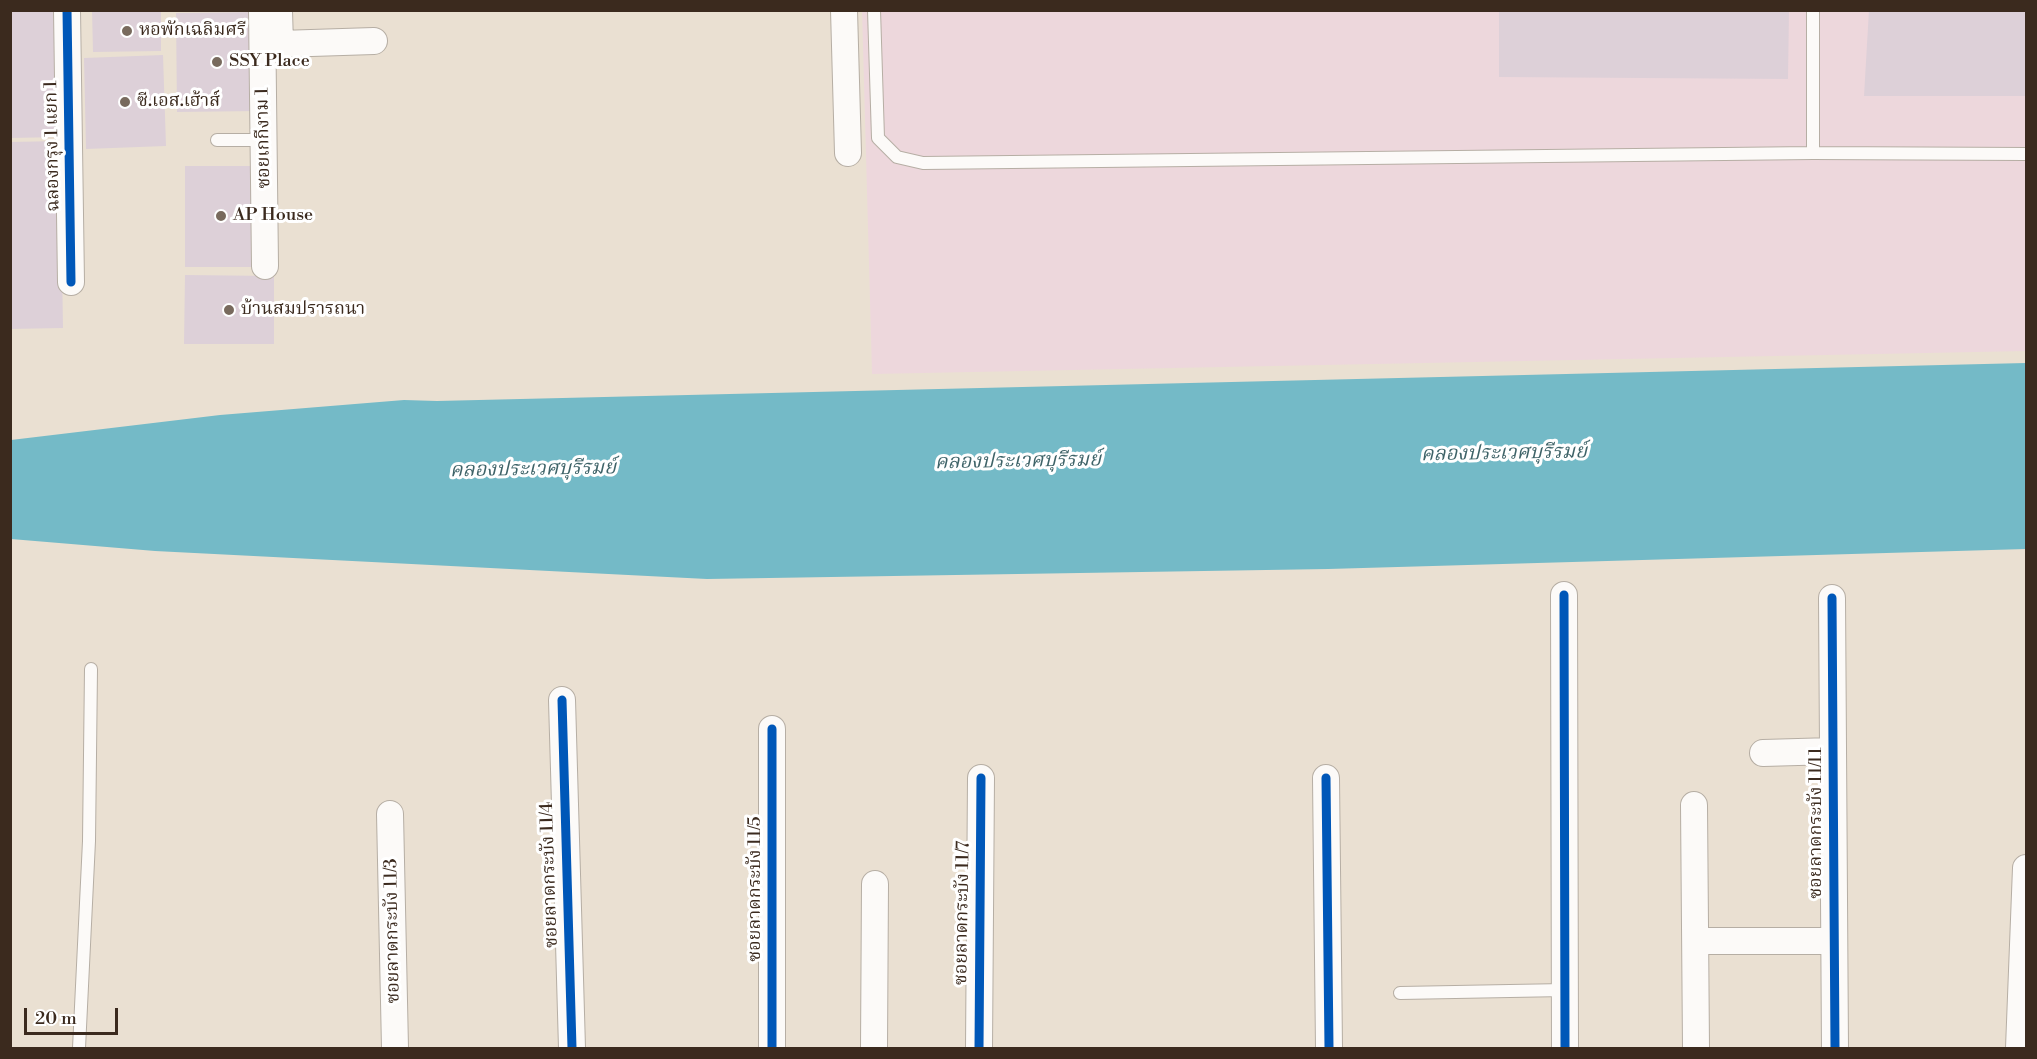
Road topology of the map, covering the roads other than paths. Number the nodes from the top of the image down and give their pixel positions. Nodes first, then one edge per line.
1 (67, 10) edge
2 (262, 10) edge
3 (279, 10) edge
4 (843, 10) edge
5 (874, 10) edge
6 (1813, 10) edge
7 (374, 41) dead end
8 (217, 140) dead end
9 (264, 140) junction
10 (848, 153) dead end
11 (1813, 153) junction
12 (2026, 154) edge
13 (265, 266) dead end
14 (76, 273) dead end
15 (1564, 595) dead end
16 (1832, 598) dead end
17 (91, 669) dead end
18 (562, 700) dead end
19 (772, 729) dead end
20 (1833, 751) junction
21 (1763, 753) dead end
22 (981, 778) dead end
23 (1326, 778) dead end
24 (1694, 805) dead end
25 (390, 814) dead end
26 (2026, 868) edge
27 (875, 884) dead end
28 (1696, 941) junction
29 (1834, 941) junction
30 (1565, 990) junction
31 (1400, 993) dead end
32 (79, 1048) edge
33 (395, 1048) edge
34 (572, 1048) edge
35 (772, 1048) edge
36 (874, 1048) edge
37 (979, 1048) edge
38 (1329, 1048) edge
39 (1565, 1048) edge
40 (1696, 1048) edge
41 (1835, 1048) edge
42 (2019, 1048) edge

1 - 14 street, ฉลองกรุง 1 แยก 1
2 - 9 street, ซอยเกกีงาม 1
3 - 7 street
4 - 10 street
5 - 11 lane
6 - 11 lane
8 - 9 lane
9 - 13 street, ซอยเกกีงาม 1
11 - 12 lane
15 - 30 street
16 - 20 street, ซอยลาดกระบัง 11/11
17 - 32 lane
18 - 34 street, ซอยลาดกระบัง 11/4
19 - 35 street, ซอยลาดกระบัง 11/5
20 - 21 street
20 - 29 street, ซอยลาดกระบัง 11/11
22 - 37 street, ซอยลาดกระบัง 11/7
23 - 38 street
24 - 28 street
25 - 33 street, ซอยลาดกระบัง 11/3
26 - 42 street
27 - 36 street
28 - 29 street
28 - 40 street
29 - 41 street, ซอยลาดกระบัง 11/11
30 - 31 lane
30 - 39 street

